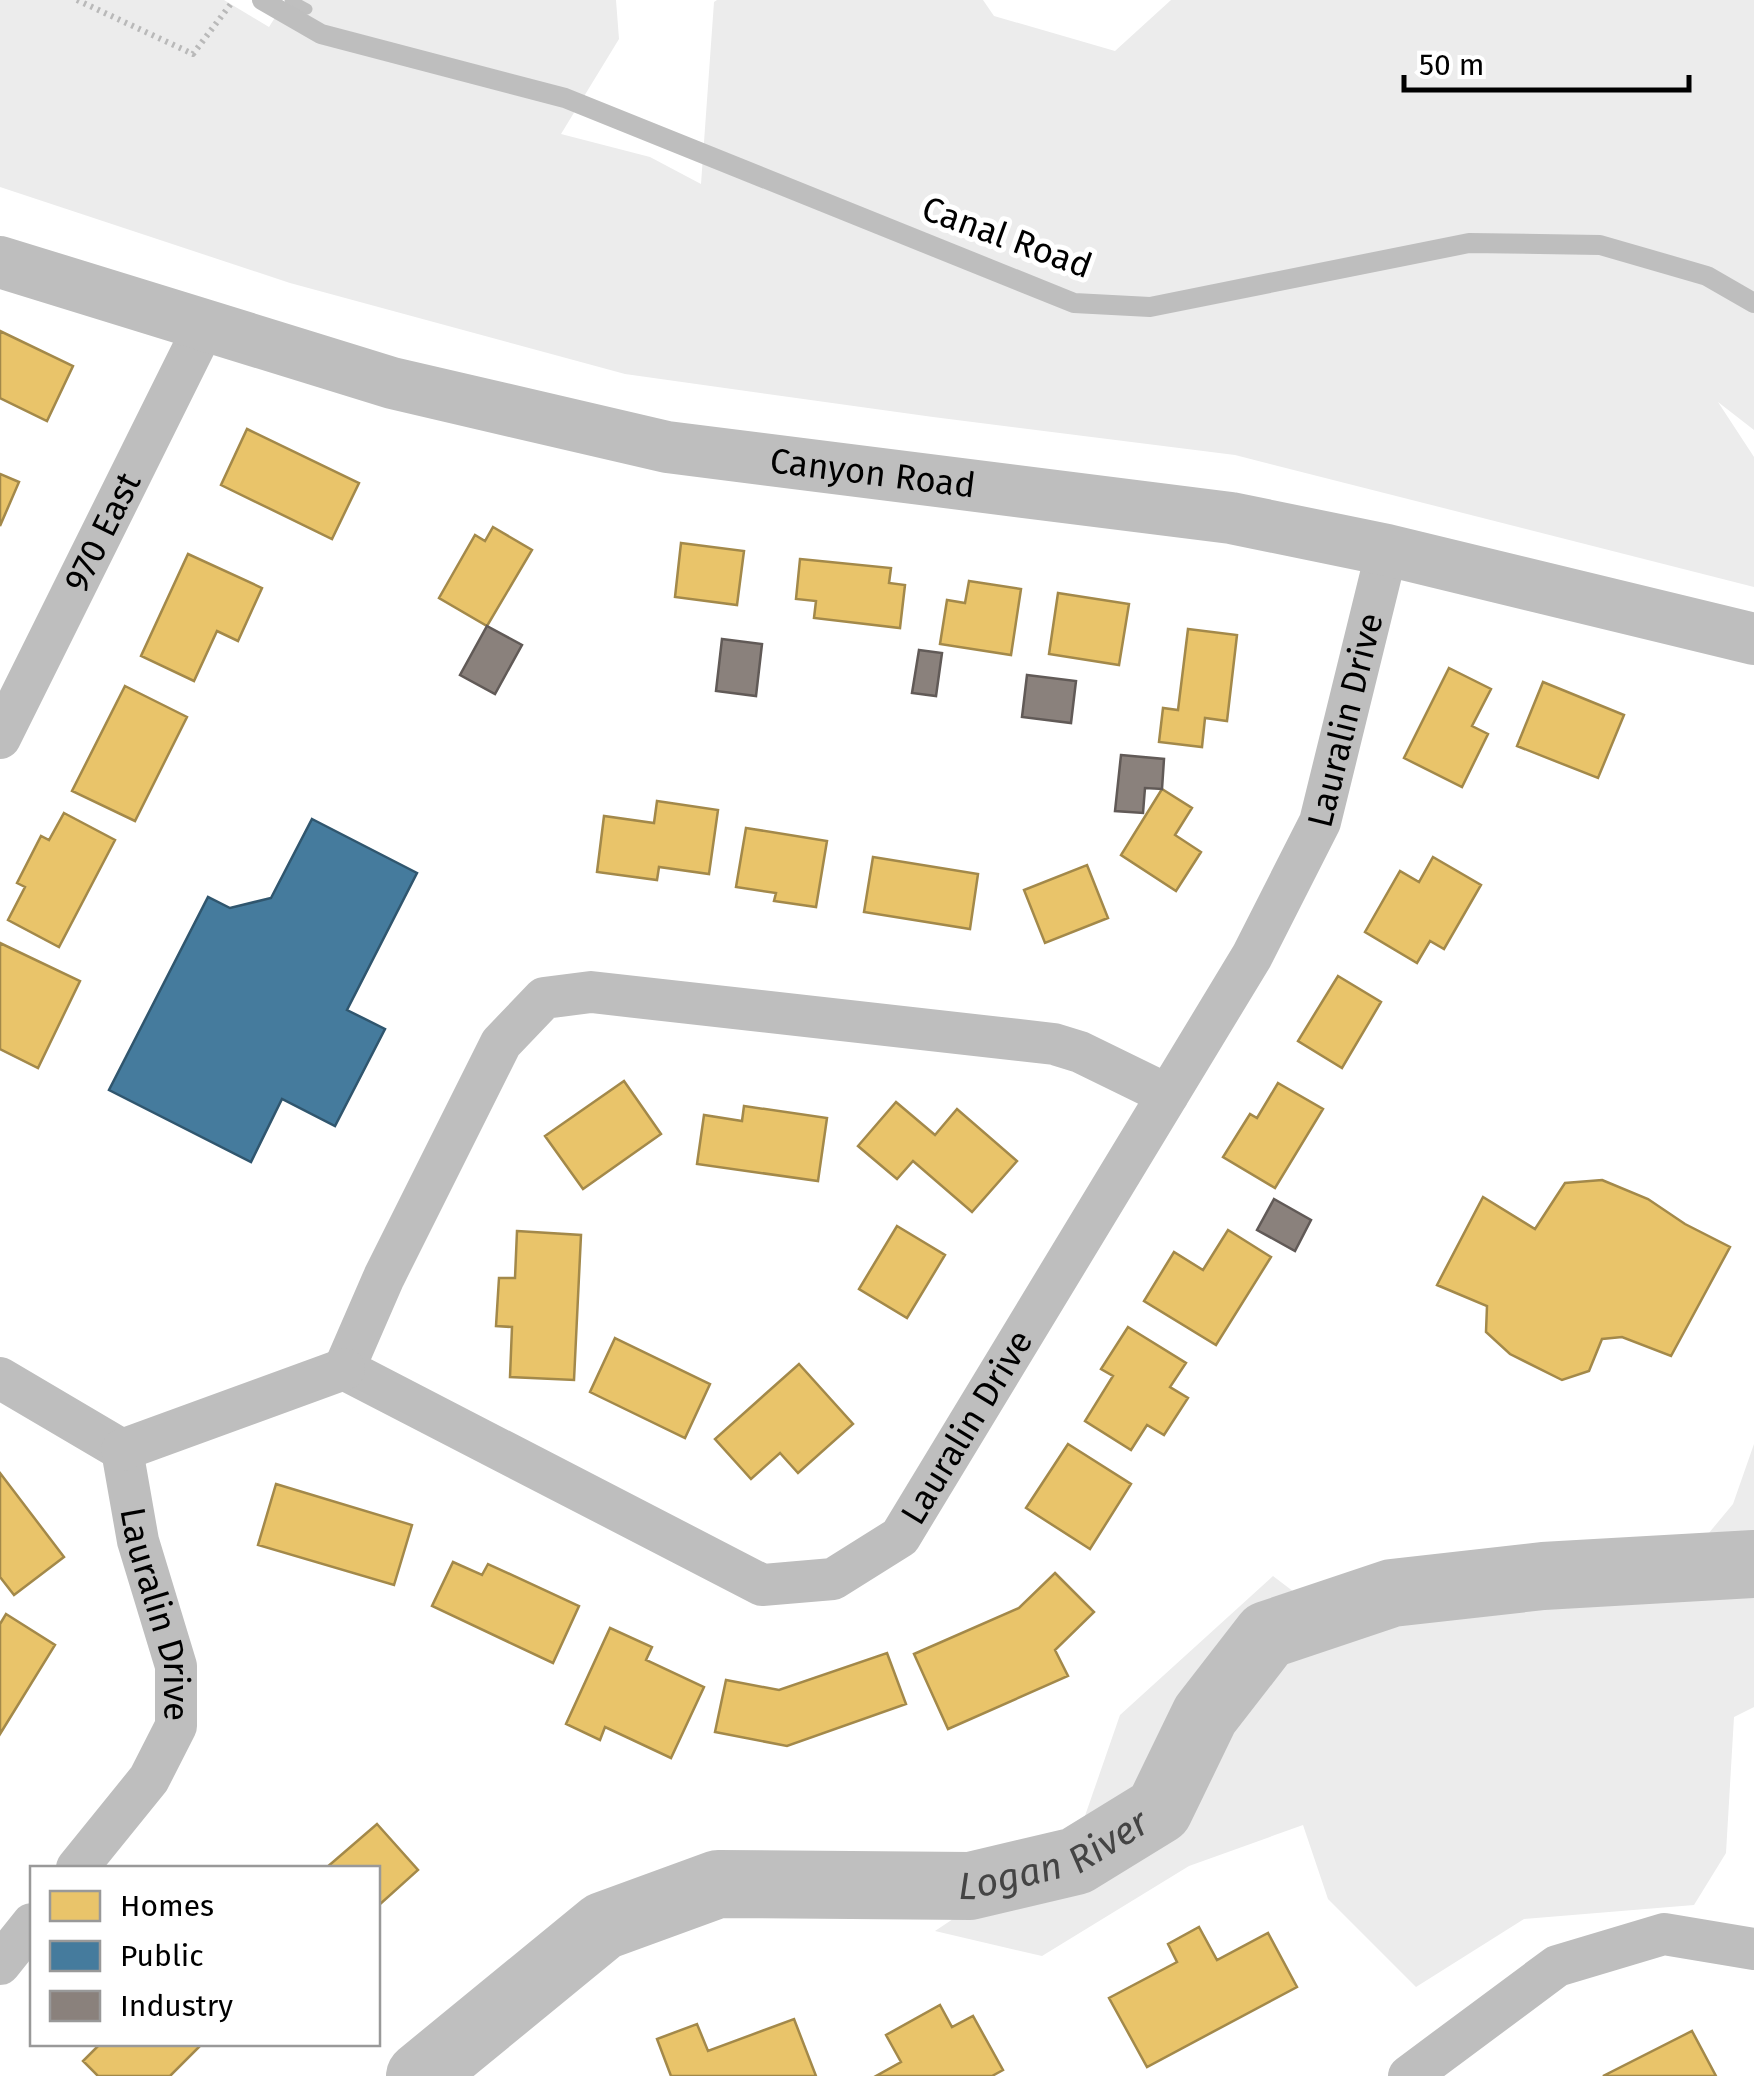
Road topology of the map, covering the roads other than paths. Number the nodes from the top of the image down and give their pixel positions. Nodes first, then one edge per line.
1 (262, 0) edge
2 (0, 262) edge
3 (1754, 303) edge
4 (205, 326) junction
5 (1387, 550) junction
6 (1754, 639) edge
7 (0, 738) edge
8 (1168, 1095) junction
9 (344, 1369) junction
10 (0, 1378) edge
11 (122, 1450) junction
12 (79, 1866) edge
13 (30, 1926) edge
14 (1754, 1948) edge
15 (0, 1964) edge
16 (1409, 2076) edge

1 - 3 lane, Canal Road
2 - 4 street, Canyon Road
4 - 5 street, Canyon Road
4 - 7 street, 970 East
5 - 6 street, Canyon Road
5 - 8 street, Lauralin Drive
8 - 9 street
8 - 9 street, Lauralin Drive
9 - 11 street
10 - 11 street
11 - 12 street, Lauralin Drive
13 - 15 street
14 - 16 street

